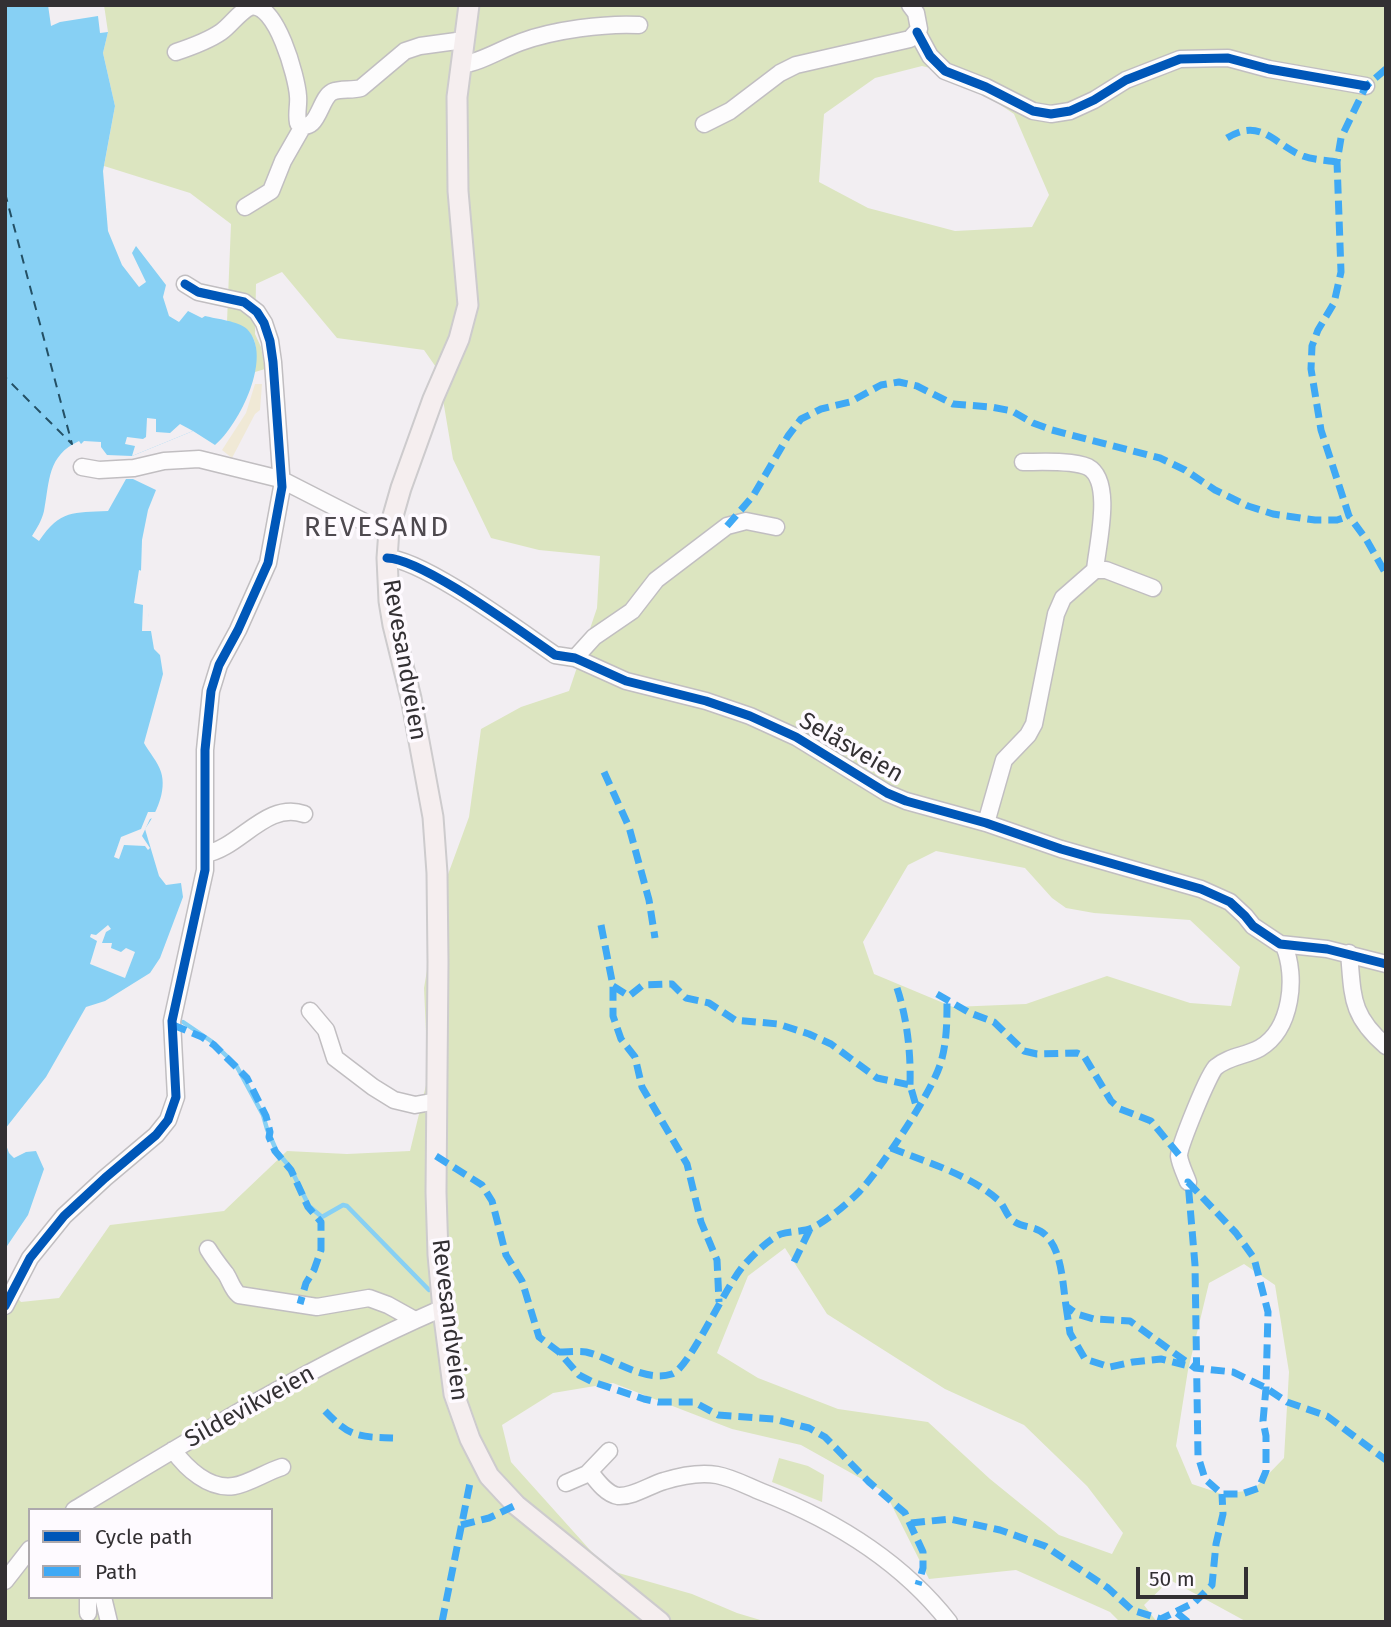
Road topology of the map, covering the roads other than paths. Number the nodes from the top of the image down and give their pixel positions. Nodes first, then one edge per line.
1 (469, 5) edge
2 (910, 5) edge
3 (639, 25) dead end
4 (917, 32) junction
5 (464, 40) junction
6 (176, 52) dead end
7 (461, 65) junction
8 (1366, 86) dead end
9 (704, 124) dead end
10 (303, 126) junction
11 (245, 207) dead end
12 (185, 284) dead end
13 (1023, 462) dead end
14 (82, 467) dead end
15 (280, 479) junction
16 (776, 527) dead end
17 (389, 530) junction
18 (387, 558) junction
19 (1095, 570) junction
20 (1153, 588) dead end
21 (575, 658) junction
22 (304, 814) dead end
23 (986, 823) junction
24 (205, 854) junction
25 (1284, 946) junction
26 (1349, 953) junction
27 (1386, 964) edge
28 (310, 1011) dead end
29 (1386, 1046) edge
30 (437, 1101) junction
31 (1188, 1182) dead end
32 (208, 1249) dead end
33 (5, 1306) edge
34 (443, 1310) junction
35 (415, 1320) junction
36 (173, 1450) junction
37 (608, 1451) dead end
38 (282, 1467) dead end
39 (590, 1472) junction
40 (566, 1483) dead end
41 (91, 1505) edge
42 (28, 1551) edge
43 (5, 1580) edge
44 (104, 1599) edge
45 (110, 1622) edge
46 (660, 1622) edge
47 (949, 1622) edge

1 - 5 main road, Revesandveien
2 - 4 street
3 - 7 street
4 - 8 street
4 - 9 street
5 - 7 main road, Revesandveien
5 - 10 street
6 - 10 street
7 - 17 main road, Revesandveien
10 - 11 street
12 - 15 street
13 - 19 street
14 - 15 street
15 - 17 street
15 - 24 street
16 - 21 street
17 - 18 main road, Revesandveien
18 - 21 street, Selåsveien
18 - 30 main road, Revesandveien
19 - 20 street
19 - 23 street
21 - 23 street, Selåsveien
22 - 24 street
23 - 25 street, Selåsveien
24 - 33 street
25 - 26 street, Selåsveien
25 - 31 street
26 - 27 street, Selåsveien
26 - 29 street
28 - 30 street
30 - 34 main road, Revesandveien
32 - 35 street
34 - 35 street, Sildevikveien
34 - 46 main road, Revesandveien
35 - 36 street, Sildevikveien
36 - 38 street
36 - 41 street, Sildevikveien
37 - 39 street
39 - 40 street
39 - 47 street
42 - 43 street
44 - 45 street

